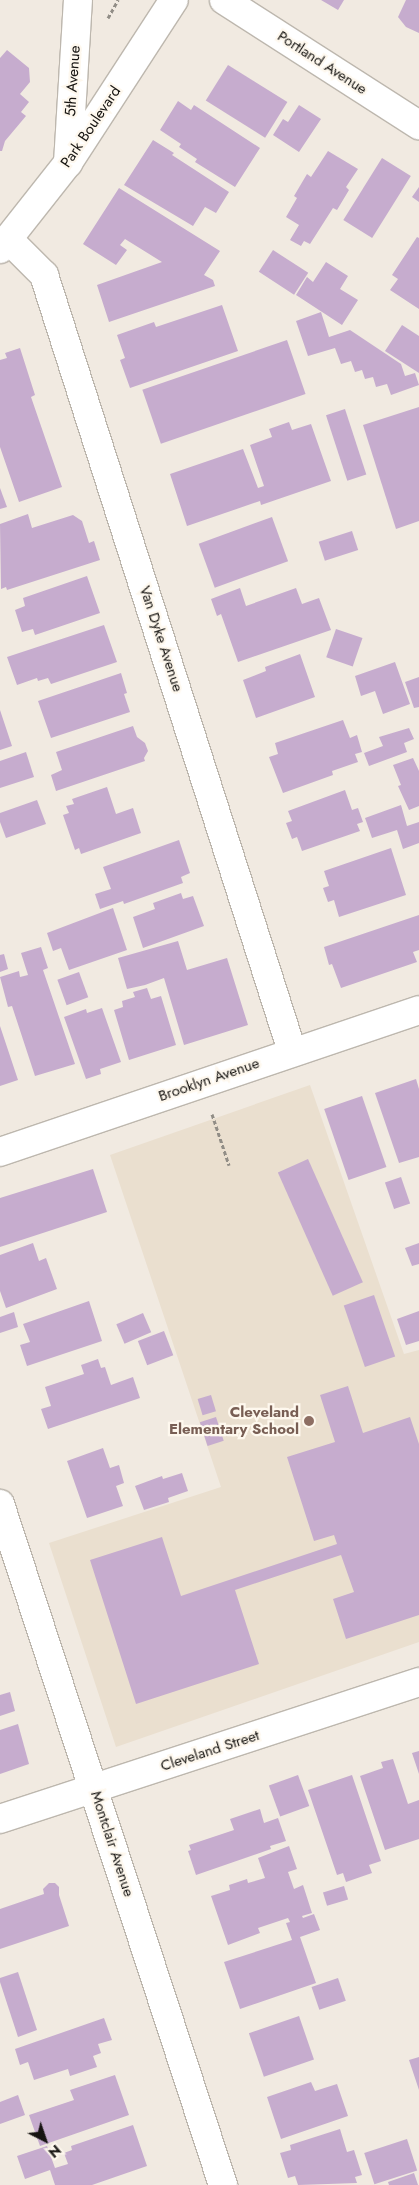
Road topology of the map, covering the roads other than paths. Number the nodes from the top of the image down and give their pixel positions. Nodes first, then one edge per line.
1 (78, 0) edge
2 (174, 0) edge
3 (224, 0) edge
4 (419, 125) edge
5 (68, 162) junction
6 (4, 244) edge
7 (419, 1010) edge
8 (292, 1051) junction
9 (0, 1152) edge
10 (0, 1504) edge
11 (419, 1682) edge
12 (94, 1789) junction
13 (0, 1819) edge
14 (223, 2185) edge

1 - 5 street, 5th Avenue
2 - 5 street, Park Boulevard
3 - 4 street, Portland Avenue
5 - 6 street, Park Boulevard
6 - 8 street, Van Dyke Avenue
7 - 8 street, Brooklyn Avenue
8 - 9 street, Brooklyn Avenue
10 - 12 street, Montclair Avenue
11 - 12 street, Cleveland Street
12 - 13 street, Cleveland Street
12 - 14 street, Montclair Avenue

